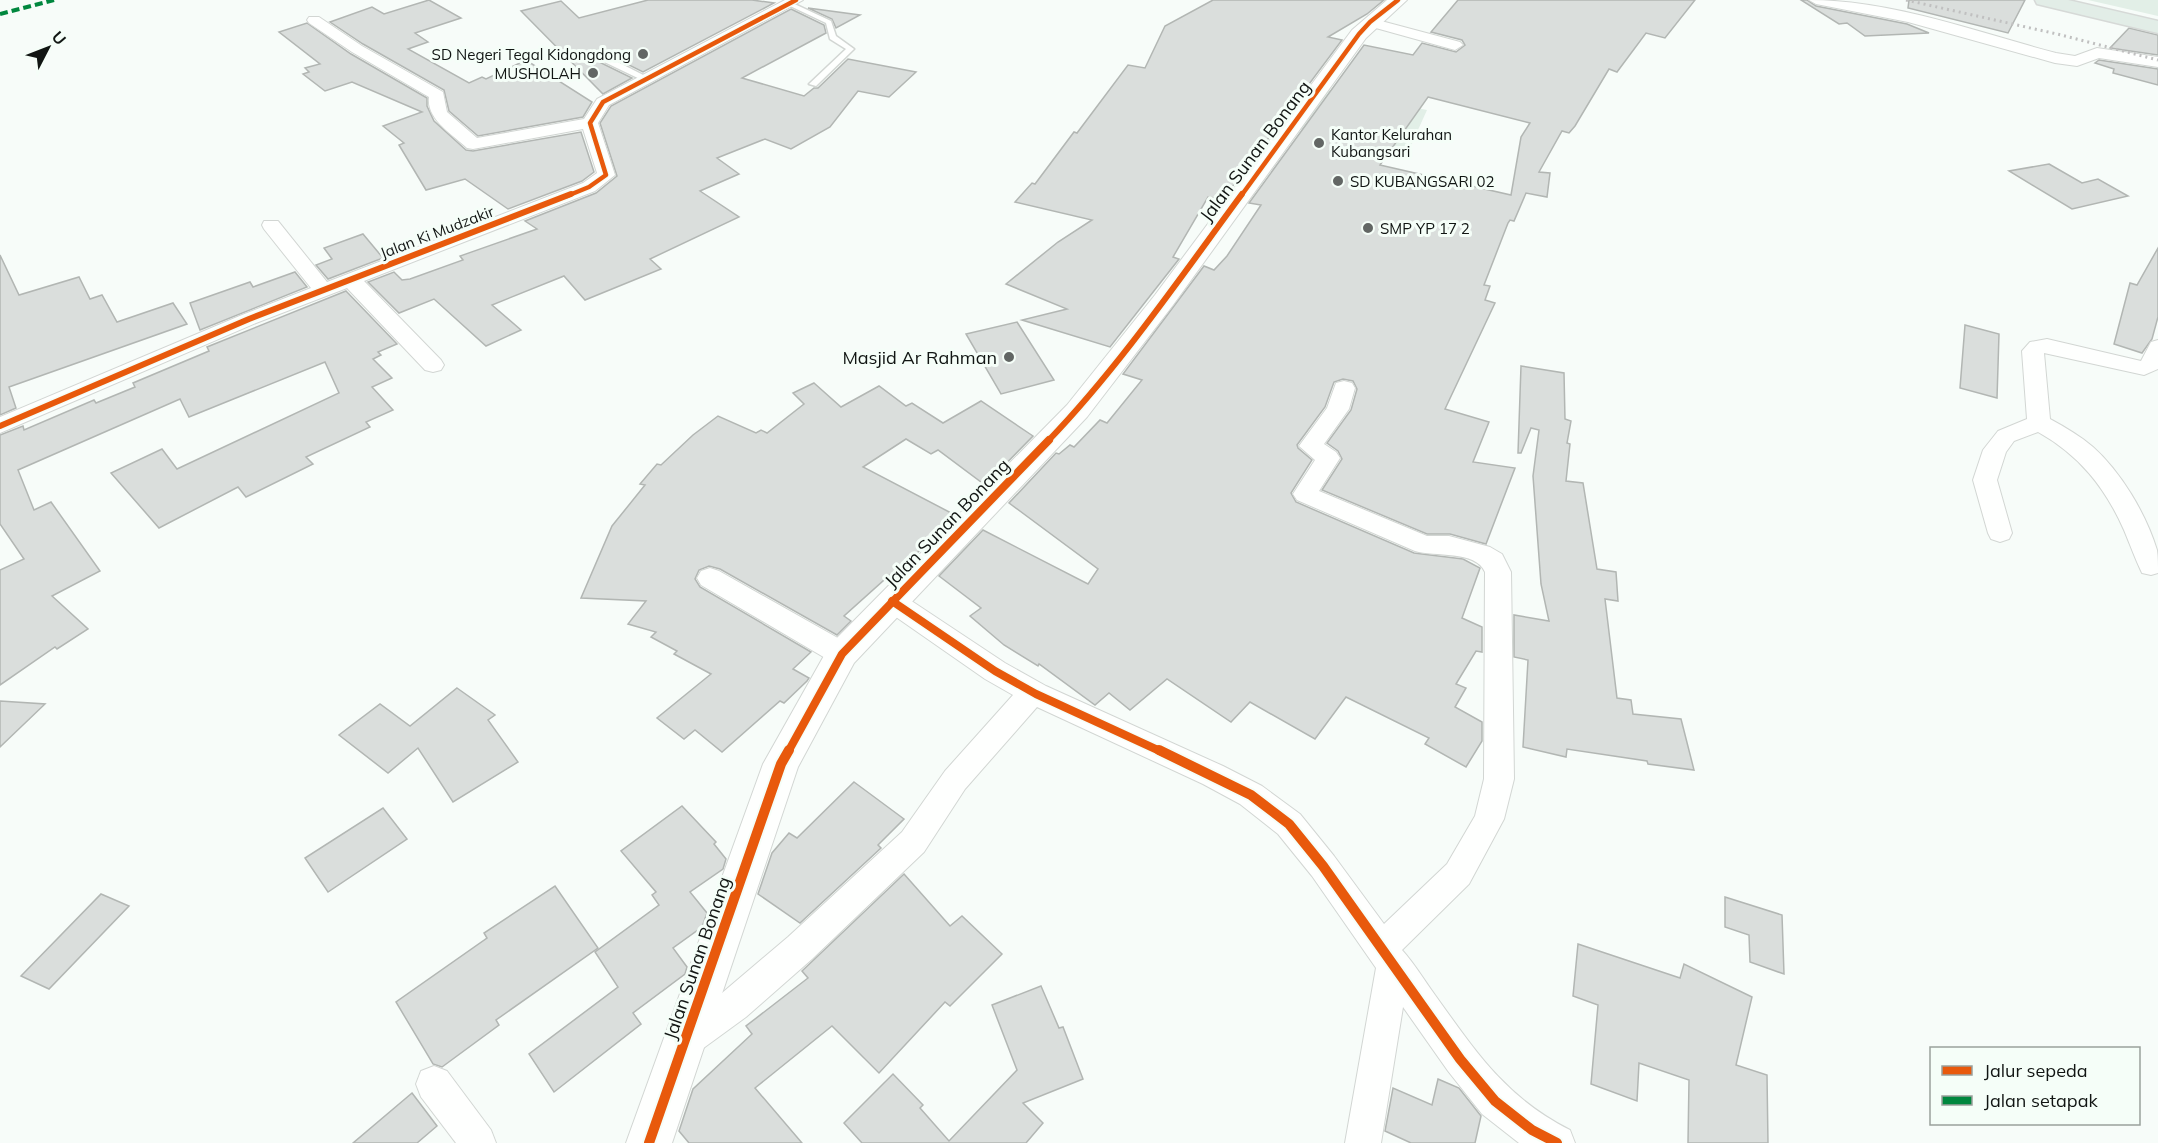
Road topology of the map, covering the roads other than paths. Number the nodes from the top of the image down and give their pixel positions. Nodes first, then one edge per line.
1 (1398, 0) edge
2 (1816, 0) edge
3 (2044, 0) edge
4 (792, 2) edge
5 (314, 20) dead end
6 (1370, 22) junction
7 (2158, 27) edge
8 (1455, 45) dead end
9 (595, 54) dead end
10 (2158, 62) edge
11 (647, 79) junction
12 (813, 84) dead end
13 (590, 123) junction
14 (271, 225) dead end
15 (351, 280) junction
16 (324, 291) junction
17 (2158, 347) edge
18 (433, 365) dead end
19 (1344, 388) dead end
20 (2039, 423) junction
21 (0, 426) edge
22 (2000, 533) dead end
23 (2151, 566) dead end
24 (710, 578) dead end
25 (892, 601) junction
26 (842, 654) junction
27 (1033, 692) junction
28 (1387, 955) junction
29 (684, 1042) junction
30 (434, 1084) dead end
31 (478, 1143) edge
32 (649, 1143) edge
33 (1363, 1143) edge
34 (1557, 1143) edge

1 - 6 street, Jalan Sunan Bonang
2 - 10 street
3 - 7 highway
4 - 11 street
4 - 12 lane
5 - 13 street
6 - 8 street
6 - 25 street, Jalan Sunan Bonang
9 - 11 lane
11 - 13 street
13 - 15 street, Jalan Ki Mudzakir
14 - 16 street
15 - 16 street, Jalan Ki Mudzakir
15 - 18 street
16 - 21 street, Jalan Ki Mudzakir
17 - 20 street
19 - 28 street
20 - 22 street
20 - 23 street
24 - 26 street
25 - 26 street, Jalan Sunan Bonang
25 - 27 street
26 - 29 street, Jalan Sunan Bonang
27 - 28 street
27 - 29 street
28 - 33 street
28 - 34 street
29 - 32 street, Jalan Sunan Bonang
30 - 31 street

